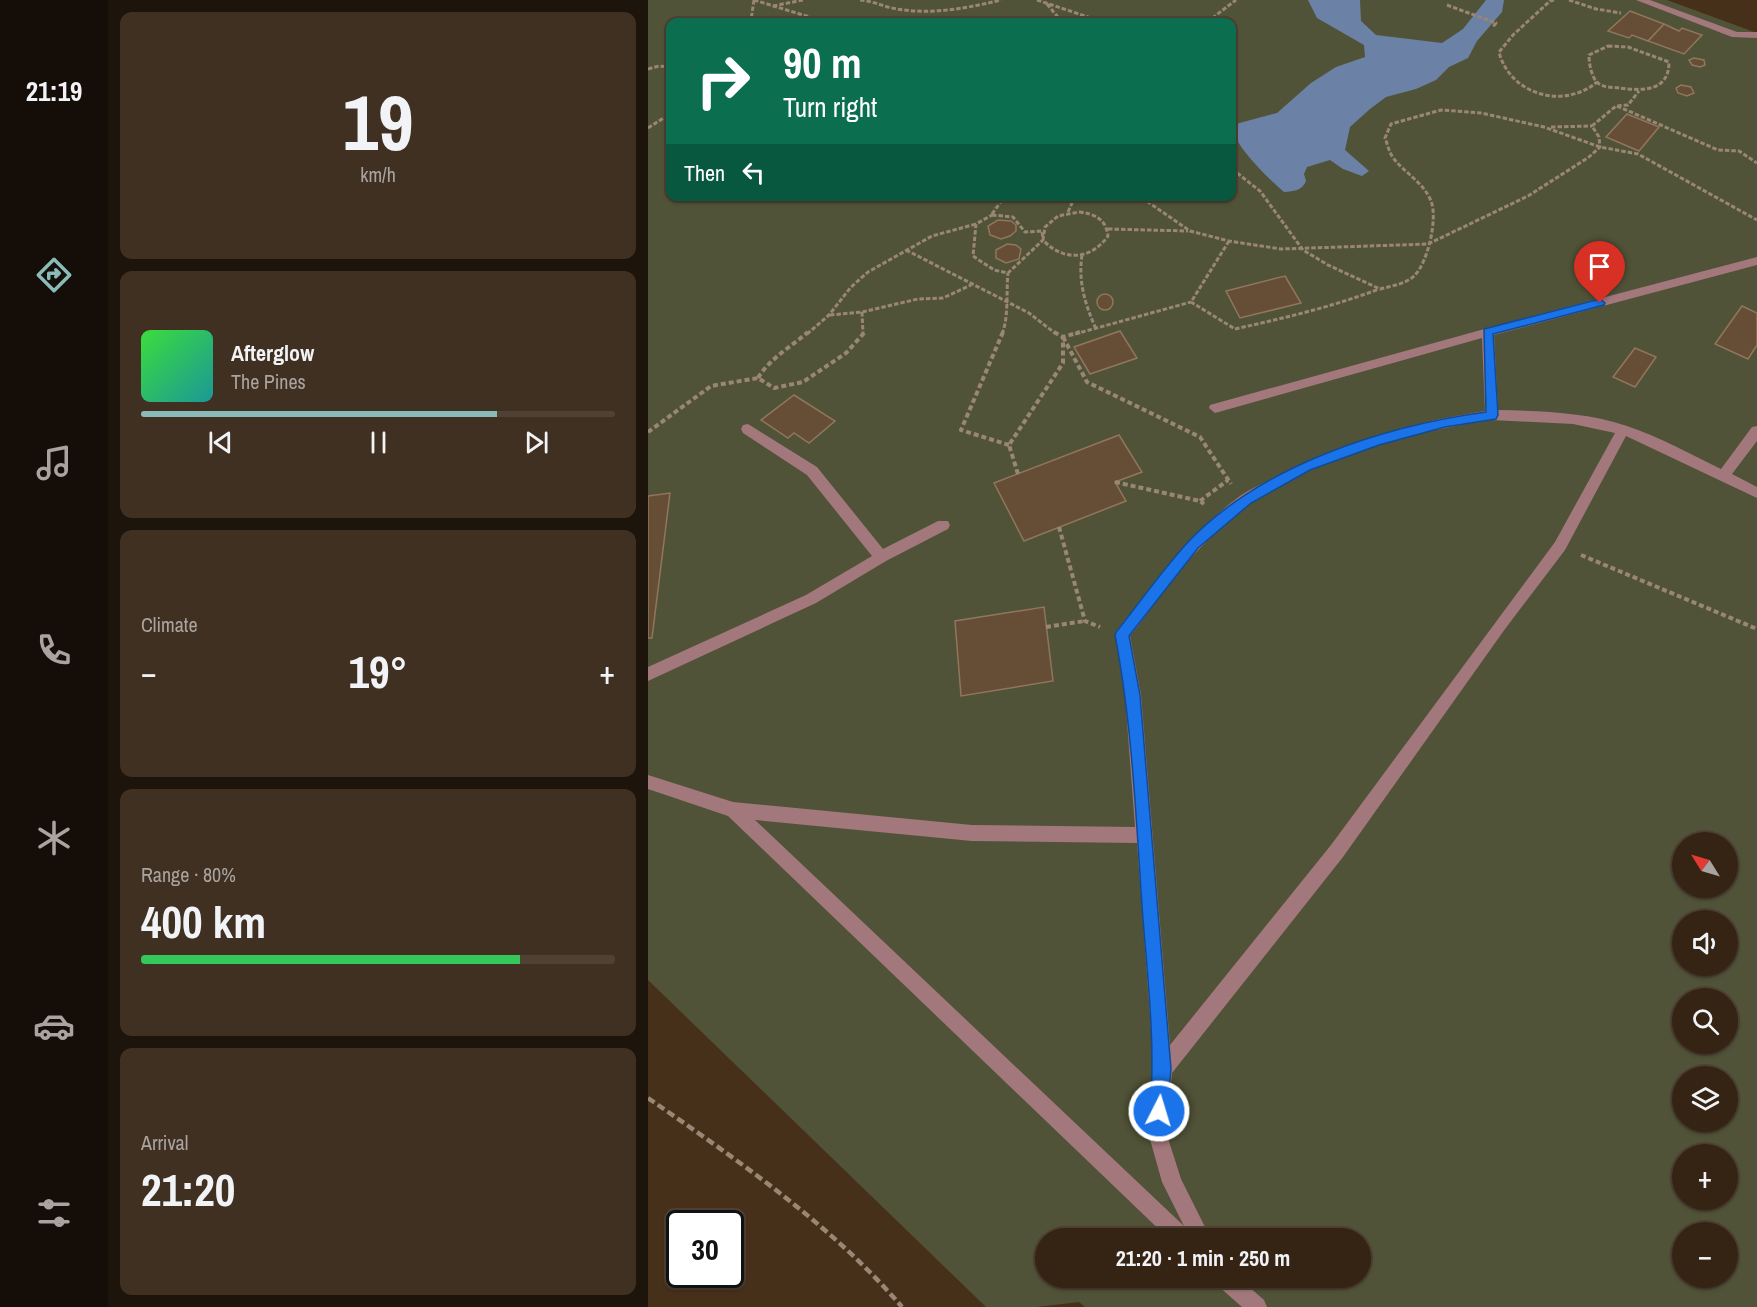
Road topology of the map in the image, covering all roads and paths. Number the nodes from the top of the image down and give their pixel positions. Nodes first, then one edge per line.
1 (754, 0) edge
2 (803, 0) edge
3 (860, 0) edge
4 (1001, 0) edge
5 (1037, 0) edge
6 (1236, 0) edge
7 (1554, 0) edge
8 (1569, 0) edge
9 (1641, 0) edge
10 (1047, 3) junction
11 (1447, 5) dead end
12 (773, 6) junction
13 (1622, 13) dead end
14 (801, 16) junction
15 (751, 18) edge
16 (793, 18) edge
17 (808, 18) edge
18 (1059, 18) edge
19 (1092, 18) edge
20 (1212, 18) edge
21 (1493, 27) dead end
22 (1757, 35) edge
23 (666, 67) edge
24 (648, 69) edge
25 (1597, 82) junction
26 (1639, 91) junction
27 (1616, 106) junction
28 (666, 116) edge
29 (648, 121) edge
30 (654, 124) junction
31 (1592, 126) junction
32 (1544, 127) junction
33 (648, 128) edge
34 (1600, 147) junction
35 (1757, 163) edge
36 (1236, 170) edge
37 (1002, 201) edge
38 (1073, 201) edge
39 (1147, 201) edge
40 (1068, 213) junction
41 (992, 215) junction
42 (1757, 220) edge
43 (976, 224) junction
44 (1108, 229) junction
45 (1190, 231) junction
46 (1043, 240) junction
47 (1229, 241) junction
48 (1428, 244) junction
49 (906, 250) junction
50 (1303, 250) junction
51 (1082, 255) junction
52 (1757, 261) edge
53 (1008, 273) junction
54 (972, 285) junction
55 (1380, 289) junction
56 (1005, 301) junction
57 (1191, 302) junction
58 (862, 312) junction
59 (829, 315) junction
60 (1096, 329) junction
61 (1488, 332) junction
62 (1063, 336) junction
63 (758, 378) junction
64 (1215, 408) dead end
65 (1492, 415) junction
66 (748, 429) dead end
67 (1623, 430) junction
68 (1757, 431) edge
69 (648, 432) edge
70 (1009, 445) junction
71 (1018, 474) dead end
72 (1723, 476) junction
73 (1228, 480) junction
74 (1115, 482) dead end
75 (1757, 493) edge
76 (1246, 499) junction
77 (1200, 501) junction
78 (1222, 520) junction
79 (943, 525) dead end
80 (1059, 527) dead end
81 (1560, 546) junction
82 (881, 557) junction
83 (1085, 621) junction
84 (1046, 627) dead end
85 (1757, 629) edge
86 (1122, 635) junction
87 (648, 674) edge
88 (648, 782) edge
89 (733, 810) junction
90 (1145, 835) junction
91 (1162, 1069) junction
92 (648, 1098) edge
93 (1171, 1228) edge
94 (1195, 1228) edge
95 (1235, 1288) edge
96 (902, 1307) edge
97 (1257, 1307) edge

1 - 12 path
1 - 15 path
2 - 12 path
3 - 4 path
5 - 10 path
6 - 20 path
7 - 25 path
8 - 13 path
9 - 22 street
10 - 18 path
10 - 19 path
11 - 21 path
12 - 14 path
14 - 16 path
14 - 17 path
23 - 24 path
25 - 26 path
25 - 26 path
26 - 27 path
27 - 31 path
27 - 35 path
28 - 30 path
29 - 30 path
30 - 33 path
31 - 32 path
31 - 34 path
32 - 34 path
32 - 48 path
34 - 42 path
34 - 48 path
36 - 50 path
37 - 41 path
38 - 40 path
39 - 45 path
40 - 44 path
40 - 46 path
41 - 43 path
41 - 46 path
43 - 49 path
43 - 53 path
44 - 45 path
44 - 51 path
45 - 47 path
46 - 51 path
46 - 53 path
47 - 50 path
47 - 57 path
48 - 50 path
48 - 55 path
49 - 54 path
49 - 59 path
50 - 55 path
51 - 60 path
52 - 61 street
53 - 56 path
54 - 56 path
54 - 58 path
55 - 57 path
56 - 62 path
56 - 70 path
57 - 60 path
58 - 59 path
58 - 63 path
59 - 63 path
60 - 62 path
61 - 64 street
61 - 65 street
62 - 70 path
62 - 73 path
63 - 69 path
65 - 67 street
65 - 76 street
66 - 82 street
67 - 72 street
67 - 81 street
68 - 72 street
70 - 71 path
72 - 75 street
73 - 76 path
73 - 77 path
74 - 77 path
76 - 78 street
77 - 78 path
78 - 86 street
79 - 82 street
80 - 83 path
81 - 85 path
81 - 91 street
82 - 87 street
83 - 84 path
83 - 86 path
86 - 90 street
88 - 89 street
89 - 90 street
89 - 93 street
90 - 91 street
91 - 94 street
92 - 96 path
95 - 97 street

